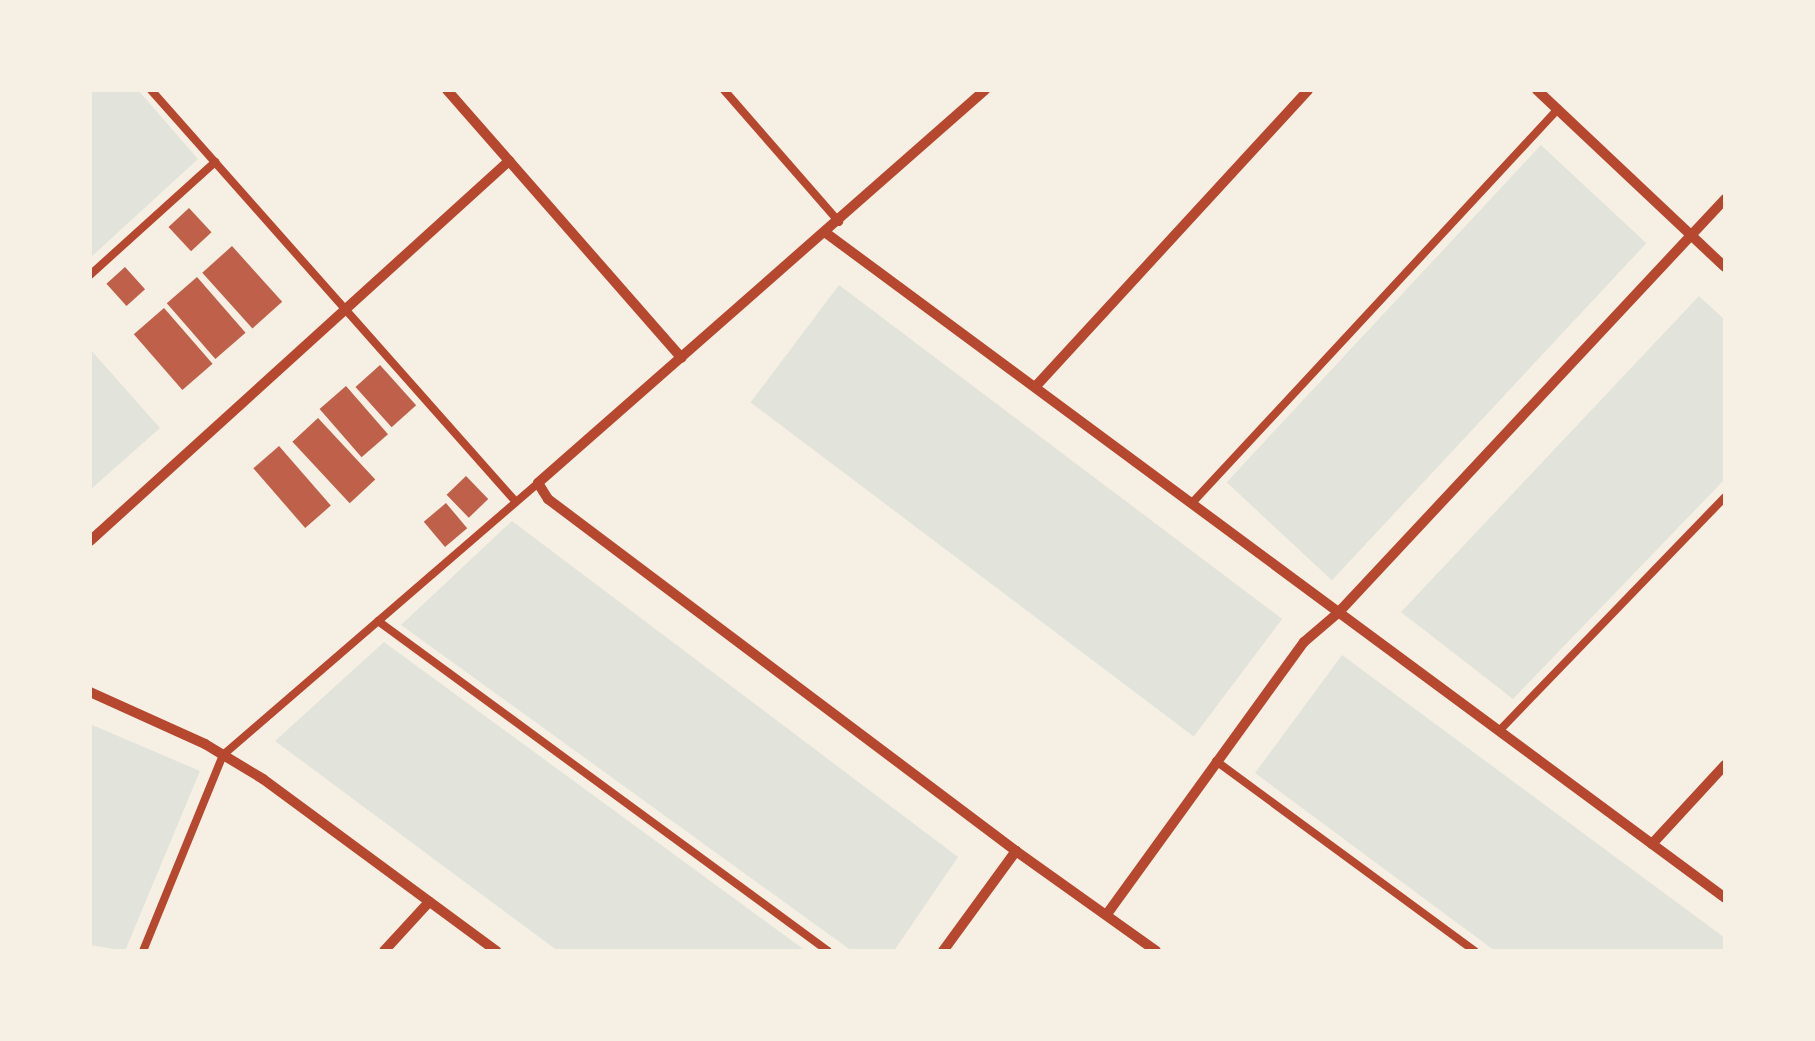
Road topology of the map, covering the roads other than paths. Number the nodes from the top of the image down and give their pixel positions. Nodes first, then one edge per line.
1 (151, 90) edge
2 (447, 90) edge
3 (724, 90) edge
4 (984, 90) edge
5 (1308, 90) edge
6 (1537, 90) edge
7 (1558, 109) junction
8 (509, 161) junction
9 (215, 162) junction
10 (1725, 200) edge
11 (839, 222) junction
12 (826, 234) junction
13 (1691, 235) junction
14 (1725, 267) edge
15 (90, 275) edge
16 (347, 311) junction
17 (682, 358) junction
18 (1036, 386) junction
19 (538, 483) junction
20 (1725, 497) edge
21 (516, 502) junction
22 (1192, 503) junction
23 (90, 541) edge
24 (1338, 613) junction
25 (378, 621) junction
26 (90, 692) edge
27 (1499, 731) junction
28 (223, 755) junction
29 (1216, 761) junction
30 (1725, 766) edge
31 (1652, 844) junction
32 (1016, 851) junction
33 (1725, 898) edge
34 (429, 902) junction
35 (1107, 914) junction
36 (143, 951) edge
37 (384, 951) edge
38 (496, 951) edge
39 (828, 951) edge
40 (944, 951) edge
41 (1156, 951) edge
42 (1474, 951) edge

1 - 9 lane
2 - 8 street
3 - 11 lane
4 - 11 street
5 - 18 street
6 - 7 street
7 - 13 street
7 - 22 lane
8 - 16 street
8 - 17 street
9 - 15 lane
9 - 16 lane
10 - 13 street
11 - 12 street
12 - 17 street
12 - 18 street
13 - 14 street
13 - 24 street
16 - 21 lane
16 - 23 street
17 - 19 street
18 - 22 street
19 - 21 lane
19 - 32 street
20 - 27 lane
21 - 25 lane
22 - 24 street
24 - 27 street
24 - 29 street
25 - 28 lane
25 - 39 lane
26 - 28 street
27 - 31 street
28 - 34 street
28 - 36 lane
29 - 35 street
29 - 42 lane
30 - 31 street
31 - 33 street
32 - 35 street
32 - 40 street
34 - 37 street
34 - 38 street
35 - 41 street

